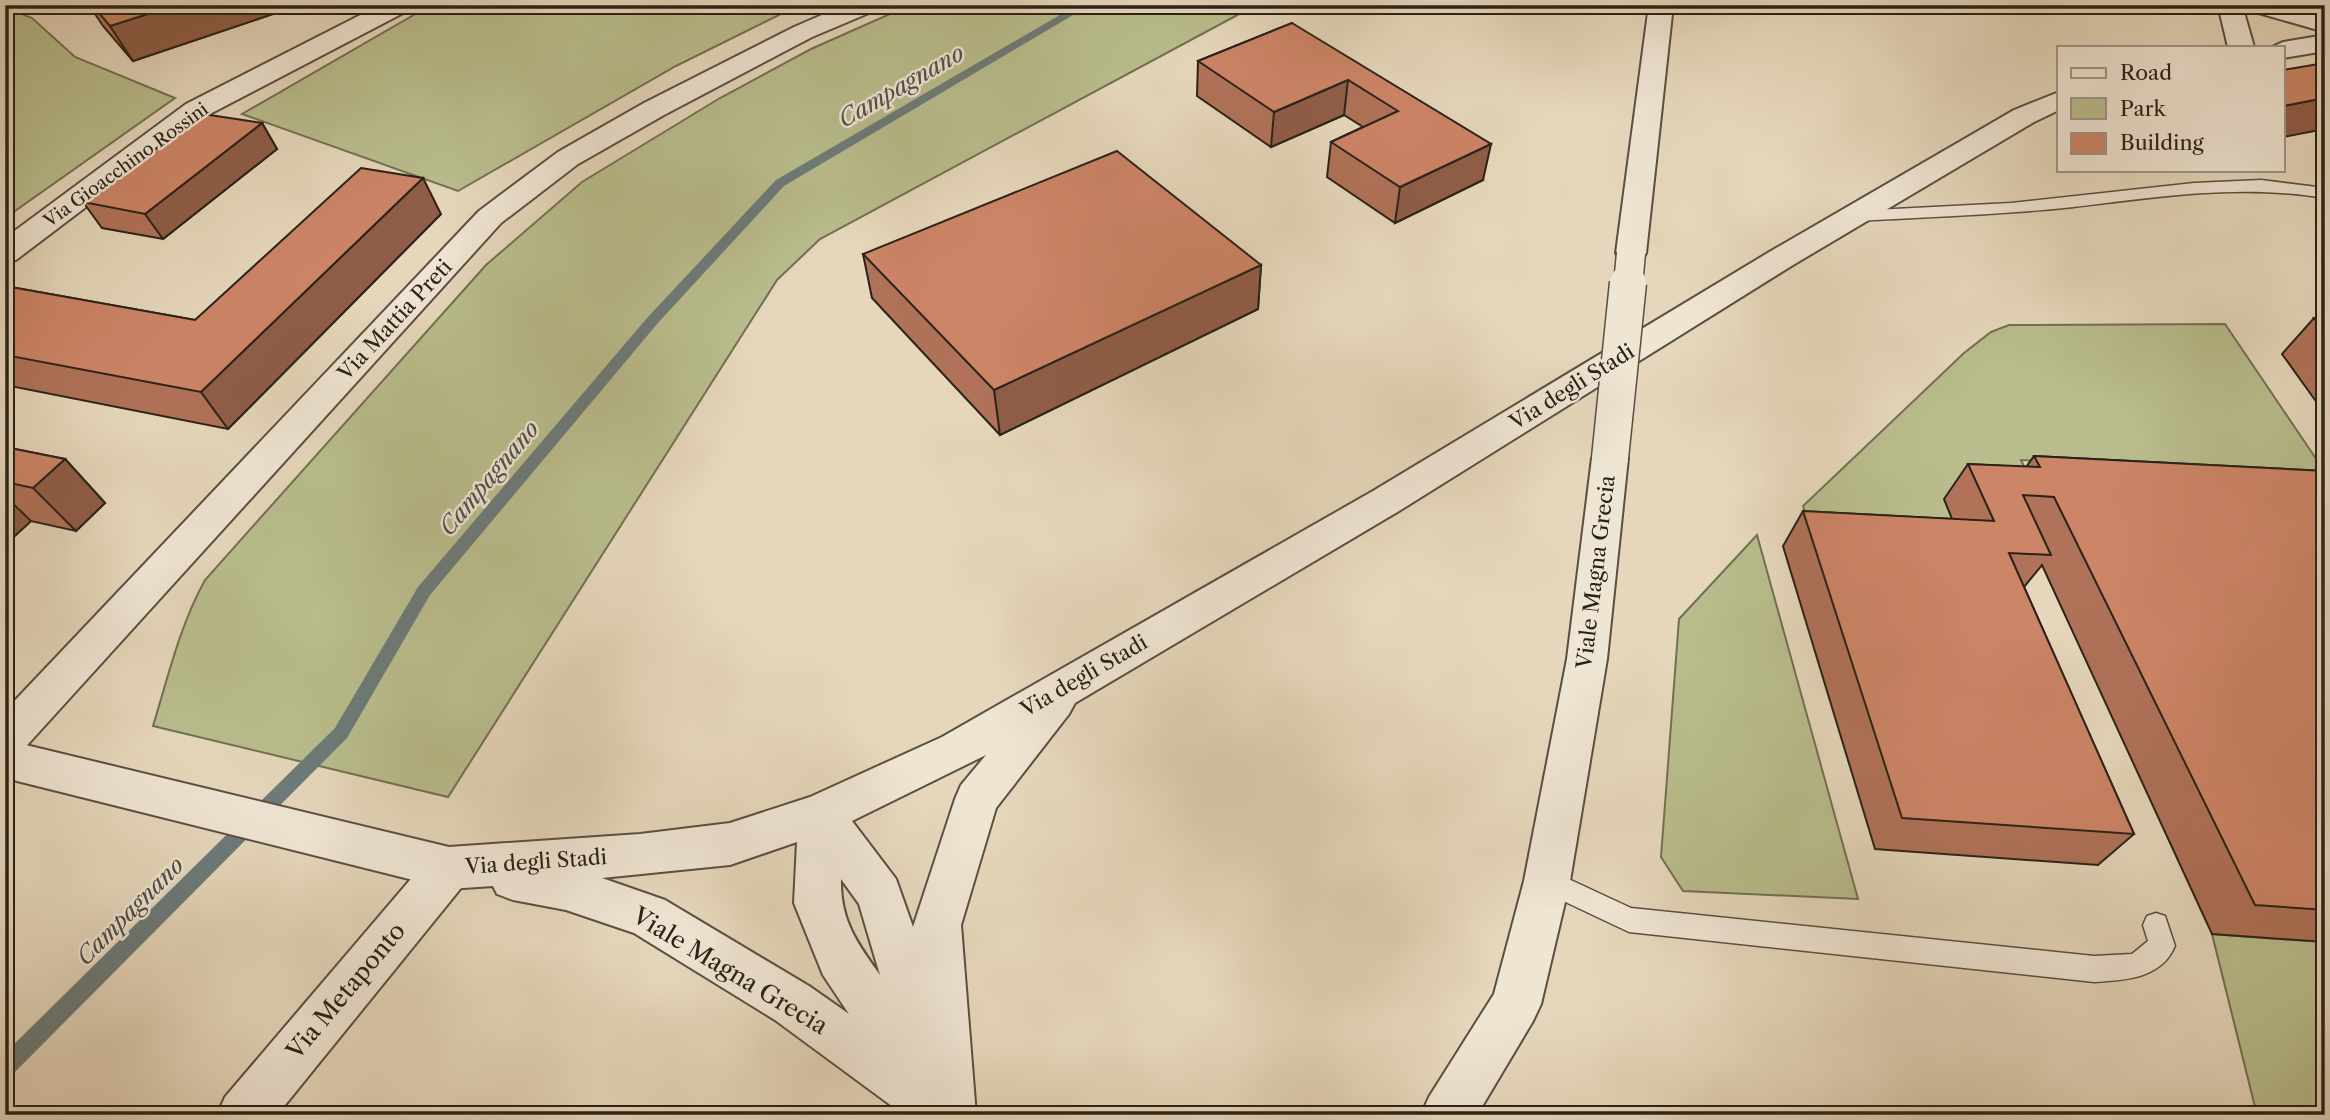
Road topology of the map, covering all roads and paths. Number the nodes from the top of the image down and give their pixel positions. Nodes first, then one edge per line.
1 (400, 5) edge
2 (867, 5) edge
3 (1661, 5) edge
4 (2230, 5) edge
5 (2257, 5) edge
6 (2325, 23) edge
7 (2325, 43) edge
8 (2241, 46) edge
9 (2284, 50) edge
10 (2057, 101) edge
11 (2325, 193) edge
12 (1855, 216) junction
13 (5, 253) edge
14 (1068, 685) junction
15 (15, 755) edge
16 (821, 814) junction
17 (449, 868) junction
18 (1548, 881) junction
19 (2156, 925) dead end
20 (243, 1115) edge
21 (949, 1115) edge
22 (1447, 1115) edge

1 - 13 street, Via Gioacchino Rossini
2 - 15 street, Via Mattia Preti
3 - 18 street, Viale Magna Grecia, bridge
4 - 8 street
5 - 6 street
7 - 9 street
10 - 12 street, Via degli Stadi
11 - 12 lane
12 - 14 street, Via degli Stadi
14 - 16 street, Via degli Stadi
14 - 21 street
15 - 17 street, Via degli Stadi
16 - 17 street, Via degli Stadi
16 - 21 street
17 - 20 street, Via Metaponto
17 - 21 street, Viale Magna Grecia
18 - 19 lane
18 - 22 street, Viale Magna Grecia

